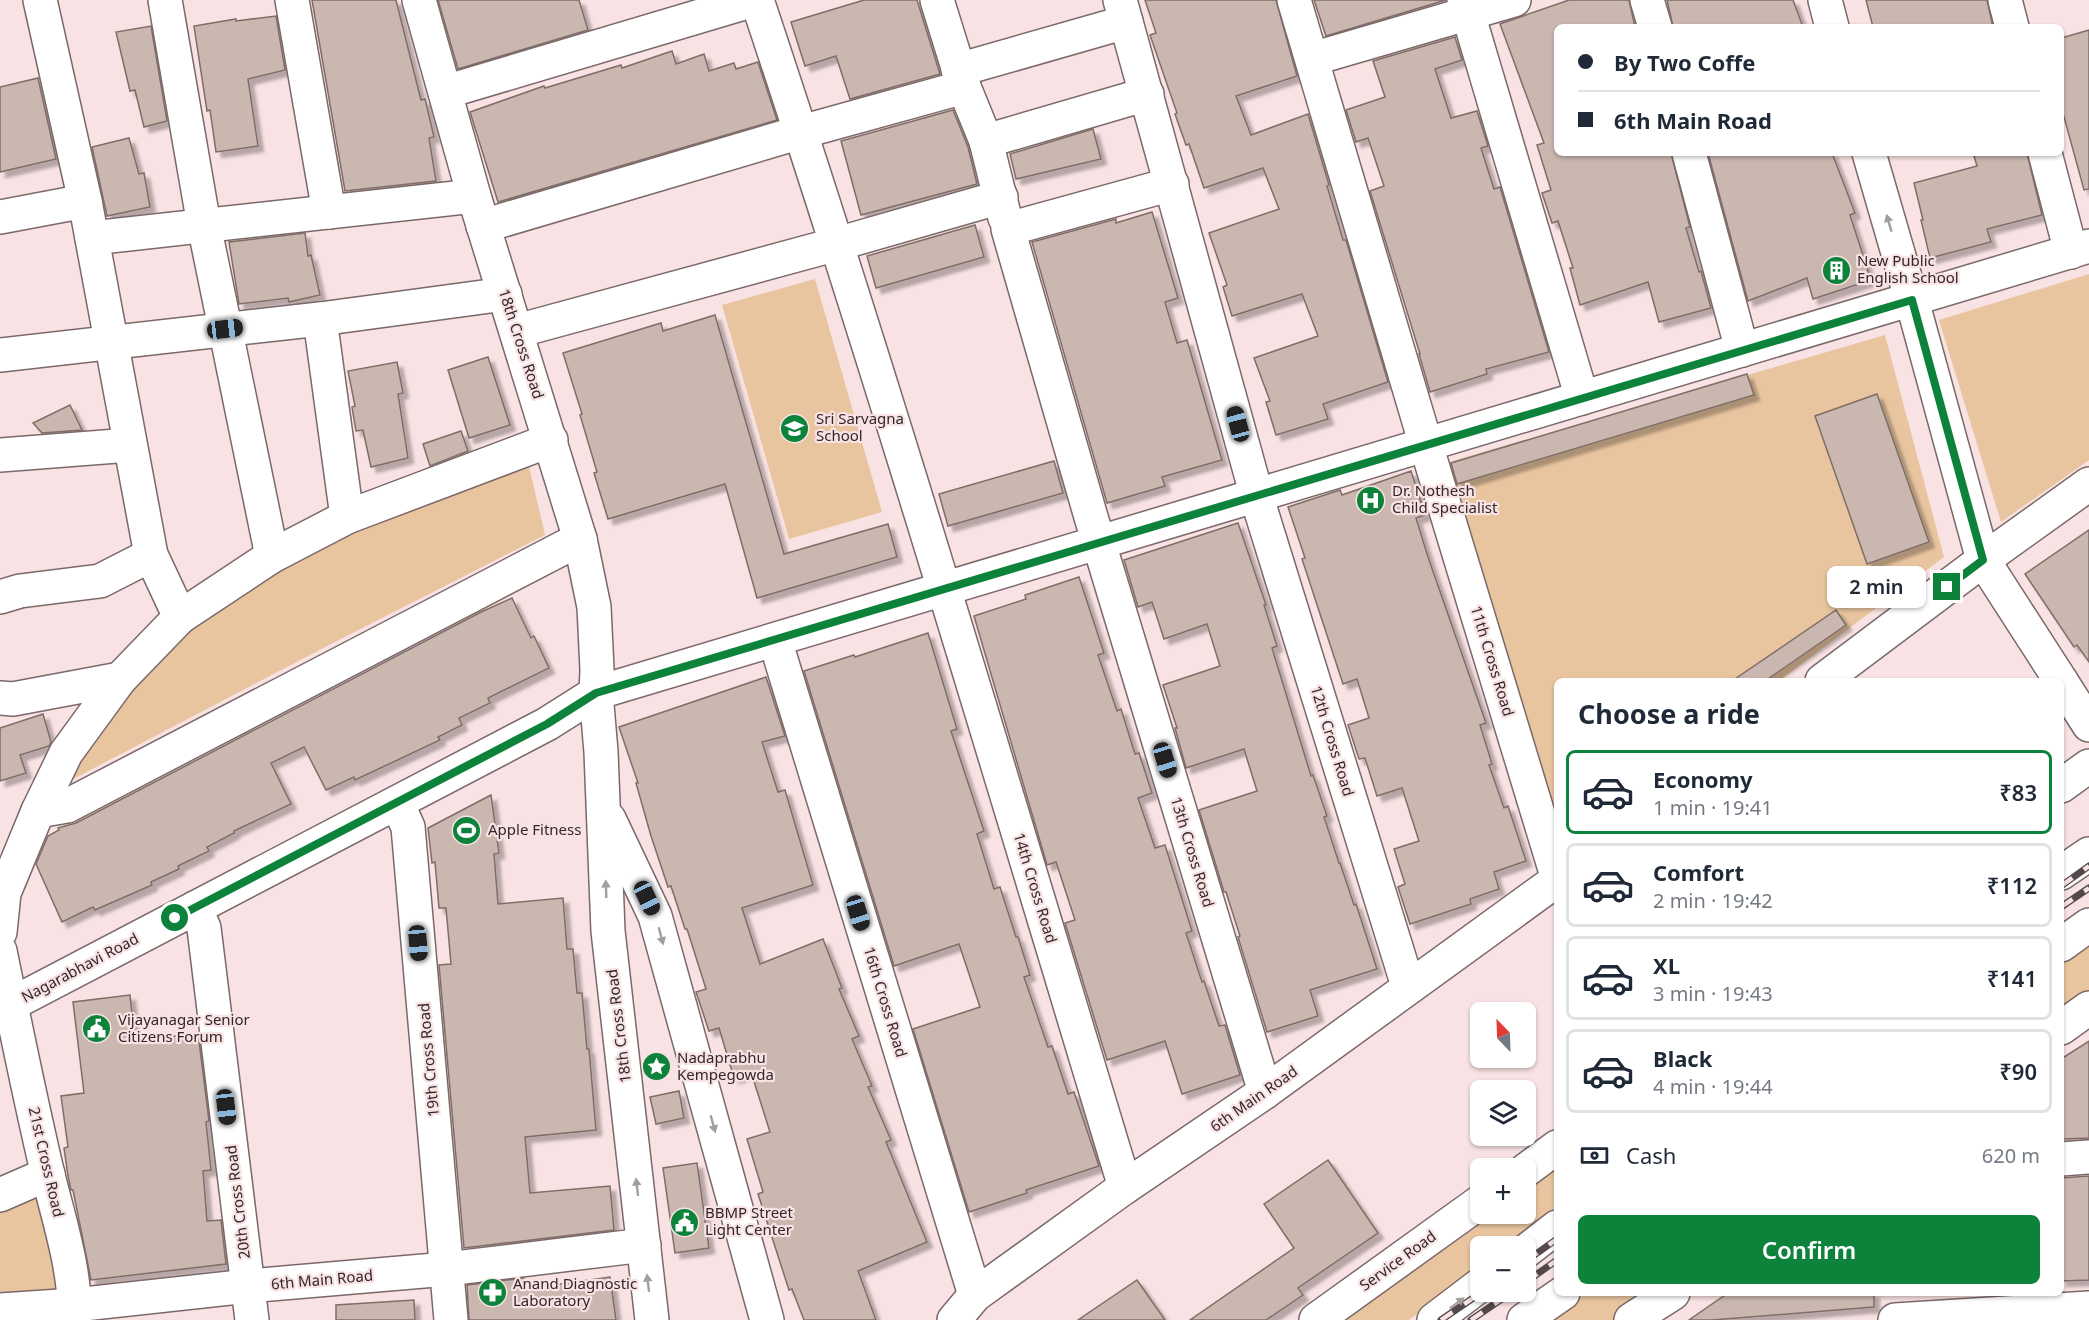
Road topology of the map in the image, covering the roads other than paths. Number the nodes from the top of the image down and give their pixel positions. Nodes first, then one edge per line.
1 (40, 0) edge
2 (165, 0) edge
3 (291, 0) edge
4 (419, 0) edge
5 (756, 0) edge
6 (937, 0) edge
7 (1294, 0) edge
8 (1514, 0) edge
9 (1647, 0) edge
10 (1825, 0) edge
11 (2006, 0) edge
12 (1466, 6) edge
13 (1123, 11) edge
14 (1653, 24) edge
15 (1831, 24) edge
16 (2011, 24) edge
17 (1312, 59) junction
18 (961, 79) junction
19 (445, 92) junction
20 (1147, 94) junction
21 (801, 132) junction
22 (986, 141) junction
23 (1690, 156) edge
24 (1870, 156) edge
25 (2046, 156) edge
26 (1172, 184) junction
27 (1001, 197) junction
28 (85, 201) junction
29 (479, 211) junction
30 (329, 212) junction
31 (0, 217) edge
32 (204, 225) junction
33 (1008, 229) junction
34 (92, 238) junction
35 (837, 244) junction
36 (2080, 249) edge
37 (505, 294) junction
38 (1912, 300) junction
39 (320, 319) junction
40 (225, 329) junction
41 (517, 331) junction
42 (111, 342) junction
43 (1742, 350) junction
44 (0, 355) edge
45 (1582, 398) junction
46 (551, 440) junction
47 (130, 445) junction
48 (1426, 445) junction
49 (0, 455) edge
50 (2089, 484) edge
51 (1257, 496) junction
52 (347, 517) junction
53 (580, 539) junction
54 (1098, 543) junction
55 (151, 555) junction
56 (272, 556) junction
57 (1983, 560) junction
58 (945, 589) junction
59 (0, 597) edge
60 (180, 617) junction
61 (775, 640) junction
62 (120, 678) junction
63 (1826, 678) edge
64 (2059, 678) edge
65 (2064, 686) edge
66 (596, 693) junction
67 (0, 698) edge
68 (2089, 725) edge
69 (2089, 766) edge
70 (2064, 784) edge
71 (397, 803) junction
72 (603, 806) junction
73 (38, 811) junction
74 (2089, 854) edge
75 (1554, 868) edge
76 (2064, 871) edge
77 (1554, 880) edge
78 (2, 888) edge
79 (195, 908) junction
80 (2089, 925) edge
81 (0, 932) edge
82 (2064, 943) edge
83 (0, 951) edge
84 (1408, 987) junction
85 (5, 1007) edge
86 (2089, 1008) edge
87 (2064, 1026) edge
88 (1265, 1092) junction
89 (1554, 1149) edge
90 (2089, 1157) edge
91 (2064, 1159) edge
92 (1536, 1163) edge
93 (48, 1174) junction
94 (1125, 1187) junction
95 (0, 1195) edge
96 (1470, 1209) edge
97 (1554, 1229) edge
98 (1536, 1243) edge
99 (644, 1245) junction
100 (447, 1269) junction
101 (248, 1286) junction
102 (1470, 1293) edge
103 (975, 1295) junction
104 (1559, 1296) edge
105 (1669, 1296) edge
106 (2089, 1308) edge
107 (0, 1310) edge
108 (75, 1312) edge
109 (1906, 1313) edge
110 (252, 1320) edge
111 (451, 1320) edge
112 (652, 1320) edge
113 (766, 1320) edge
114 (954, 1320) edge
115 (1316, 1320) edge
116 (1434, 1320) edge
117 (1524, 1320) edge
118 (1631, 1320) edge

1 - 28 street
2 - 32 street
3 - 30 street
4 - 19 street, 18th Cross Road
5 - 19 street
5 - 21 street, 14th Cross Road
6 - 18 street, 13th Cross Road
7 - 17 street, 11th Cross Road
8 - 12 street
9 - 14 street
10 - 15 street
11 - 16 street
12 - 17 street
12 - 45 street
13 - 18 street
13 - 20 street, 12th Cross Road
17 - 48 street, 11th Cross Road
18 - 21 street
18 - 22 street, 13th Cross Road
19 - 29 street, 18th Cross Road
20 - 22 street
20 - 26 street, 12th Cross Road
21 - 29 street
21 - 35 street, 14th Cross Road
22 - 27 street, 13th Cross Road
23 - 43 street
38 -> 24 street
25 - 36 street
26 - 33 street
26 - 51 street, 12th Cross Road
27 - 33 street, 13th Cross Road
27 - 35 street
28 - 31 street
28 - 34 street
29 - 30 street
29 - 37 street, 18th Cross Road
30 - 32 street
32 - 34 street
32 - 40 street
33 - 54 street, 13th Cross Road
34 - 42 street
35 - 41 street
35 - 58 street, 14th Cross Road
36 - 38 street, Nagarabhavi Road
37 - 39 street
37 - 41 street, 18th Cross Road
38 - 43 street, Nagarabhavi Road
38 - 57 street
39 - 40 street
39 - 52 street
40 - 42 street
40 - 56 street
41 - 46 street, 18th Cross Road
42 - 44 street
42 - 47 street
43 - 45 street, Nagarabhavi Road
45 - 48 street, Nagarabhavi Road
46 - 52 street
46 - 53 street, 18th Cross Road
47 - 49 street
47 - 55 street
48 - 51 street, Nagarabhavi Road
48 - 75 street, 11th Cross Road
50 - 57 street
51 - 54 street, Nagarabhavi Road
51 - 84 street, 12th Cross Road
52 - 56 street
53 - 66 street, 18th Cross Road
53 - 73 street
54 - 58 street, Nagarabhavi Road
54 - 88 street, 13th Cross Road
55 - 59 street
55 - 60 street
56 - 60 street
57 - 63 street
57 - 64 street
58 - 61 street, Nagarabhavi Road
58 - 94 street, 14th Cross Road
60 - 62 street
61 - 66 street, Nagarabhavi Road
61 - 103 street, 16th Cross Road
62 - 67 street
62 - 73 street
65 - 68 street
66 - 71 street, Nagarabhavi Road
66 - 72 street, 18th Cross Road
69 - 70 street
71 - 79 street, Nagarabhavi Road
71 - 100 street, 19th Cross Road
99 -> 72 street, 18th Cross Road
72 -> 113 street
73 - 78 street
74 - 76 street
77 - 84 street, 6th Main Road
78 - 81 street
79 - 85 street, Nagarabhavi Road
79 - 101 street, 20th Cross Road
80 - 82 street
83 - 85 street, 21st Cross Road
84 - 88 street, 6th Main Road
85 - 93 street, 21st Cross Road
86 - 87 street
88 - 94 street, 6th Main Road
89 - 92 street
90 - 91 street
93 - 95 street
93 - 108 street, 21st Cross Road
94 - 103 street, 6th Main Road
96 - 115 street, Service Road
97 - 98 street
99 - 100 street, 6th Main Road
112 -> 99 street, 18th Cross Road
100 - 101 street, 6th Main Road
100 - 111 street, 19th Cross Road
101 - 108 street, 6th Main Road
101 - 110 street, 20th Cross Road
116 -> 102 street
103 - 114 street, 6th Main Road
104 - 117 street
105 - 118 street
106 - 109 street
107 - 108 street, 6th Main Road

